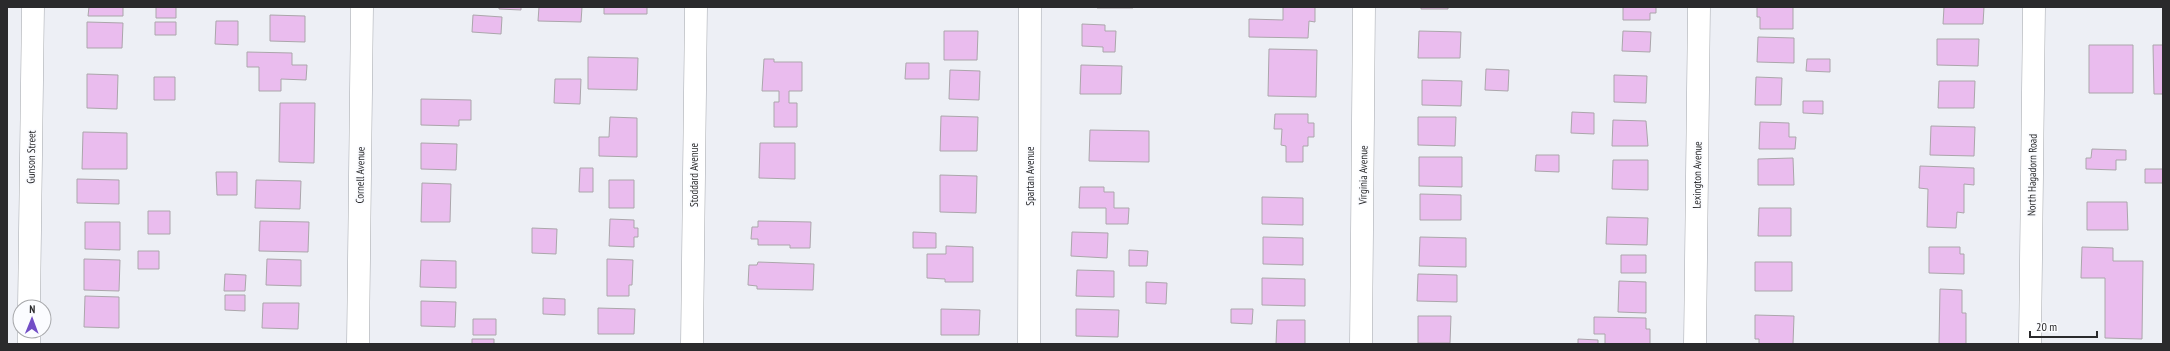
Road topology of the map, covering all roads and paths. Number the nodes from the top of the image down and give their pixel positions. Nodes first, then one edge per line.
1 (33, 7) edge
2 (362, 7) edge
3 (696, 7) edge
4 (1030, 7) edge
5 (1364, 7) edge
6 (1699, 7) edge
7 (2034, 7) edge
8 (29, 299) edge
9 (358, 344) edge
10 (692, 344) edge
11 (1029, 344) edge
12 (1361, 344) edge
13 (1695, 344) edge
14 (2030, 344) edge

1 - 8 street, Gunson Street
2 - 9 street, Cornell Avenue
3 - 10 street, Stoddard Avenue
4 - 11 street, Spartan Avenue
5 - 12 street, Virginia Avenue
6 - 13 street, Lexington Avenue
7 - 14 street, North Hagadorn Road

